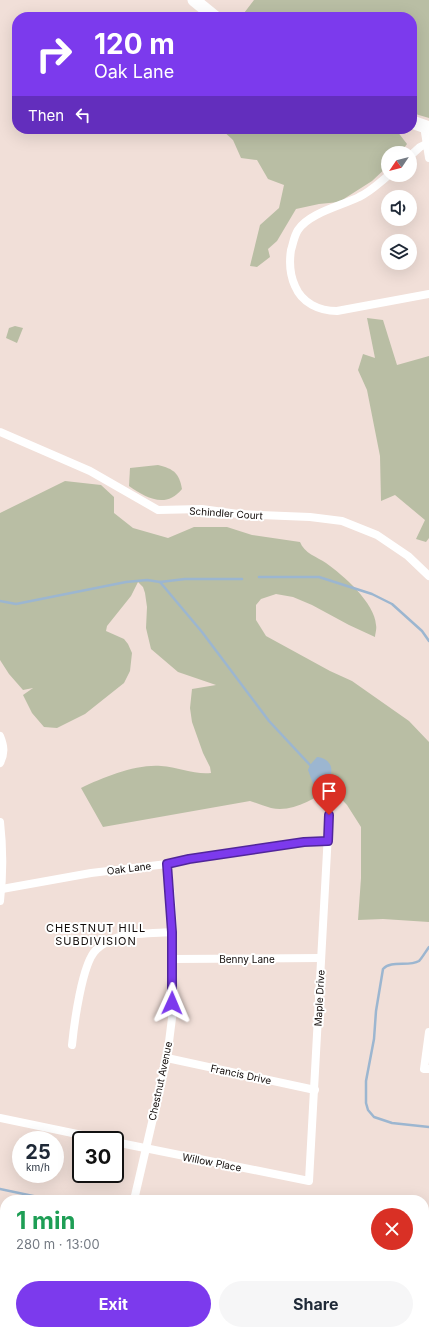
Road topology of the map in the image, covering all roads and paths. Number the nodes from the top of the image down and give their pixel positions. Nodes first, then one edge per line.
1 (194, 0) edge
2 (209, 12) edge
3 (422, 125) edge
4 (426, 144) junction
5 (417, 150) edge
6 (429, 158) edge
7 (381, 181) edge
8 (429, 294) edge
9 (0, 432) edge
10 (429, 576) edge
11 (0, 736) edge
12 (0, 763) edge
13 (329, 815) dead end
14 (0, 822) edge
15 (328, 841) junction
16 (167, 864) junction
17 (2, 889) junction
18 (0, 901) edge
19 (172, 932) junction
20 (321, 958) junction
21 (173, 959) junction
22 (429, 1032) edge
23 (72, 1045) dead end
24 (167, 1058) junction
25 (429, 1069) edge
26 (315, 1090) junction
27 (0, 1118) edge
28 (72, 1133) edge
29 (124, 1144) edge
30 (145, 1148) junction
31 (309, 1181) joint
32 (135, 1195) edge

1 - 2 main road
3 - 4 street
4 - 5 street
4 - 6 street
7 - 8 street
9 - 10 street, Schindler Court
11 - 12 street
13 - 15 street, Maple Drive
14 - 17 street
15 - 16 street, Oak Lane
15 - 20 street, Maple Drive
16 - 17 street, Oak Lane
16 - 19 street, Chestnut Avenue
17 - 18 street
19 - 21 street, Chestnut Avenue
19 - 23 street
20 - 21 street, Benny Lane
20 - 26 street, Maple Drive
21 - 24 street, Chestnut Avenue
22 - 25 street
24 - 26 street, Francis Drive
24 - 30 street, Chestnut Avenue
26 - 31 street, Maple Drive
27 - 28 street
29 - 30 street, Willow Place
30 - 31 street, Willow Place
30 - 32 street, Chestnut Avenue

